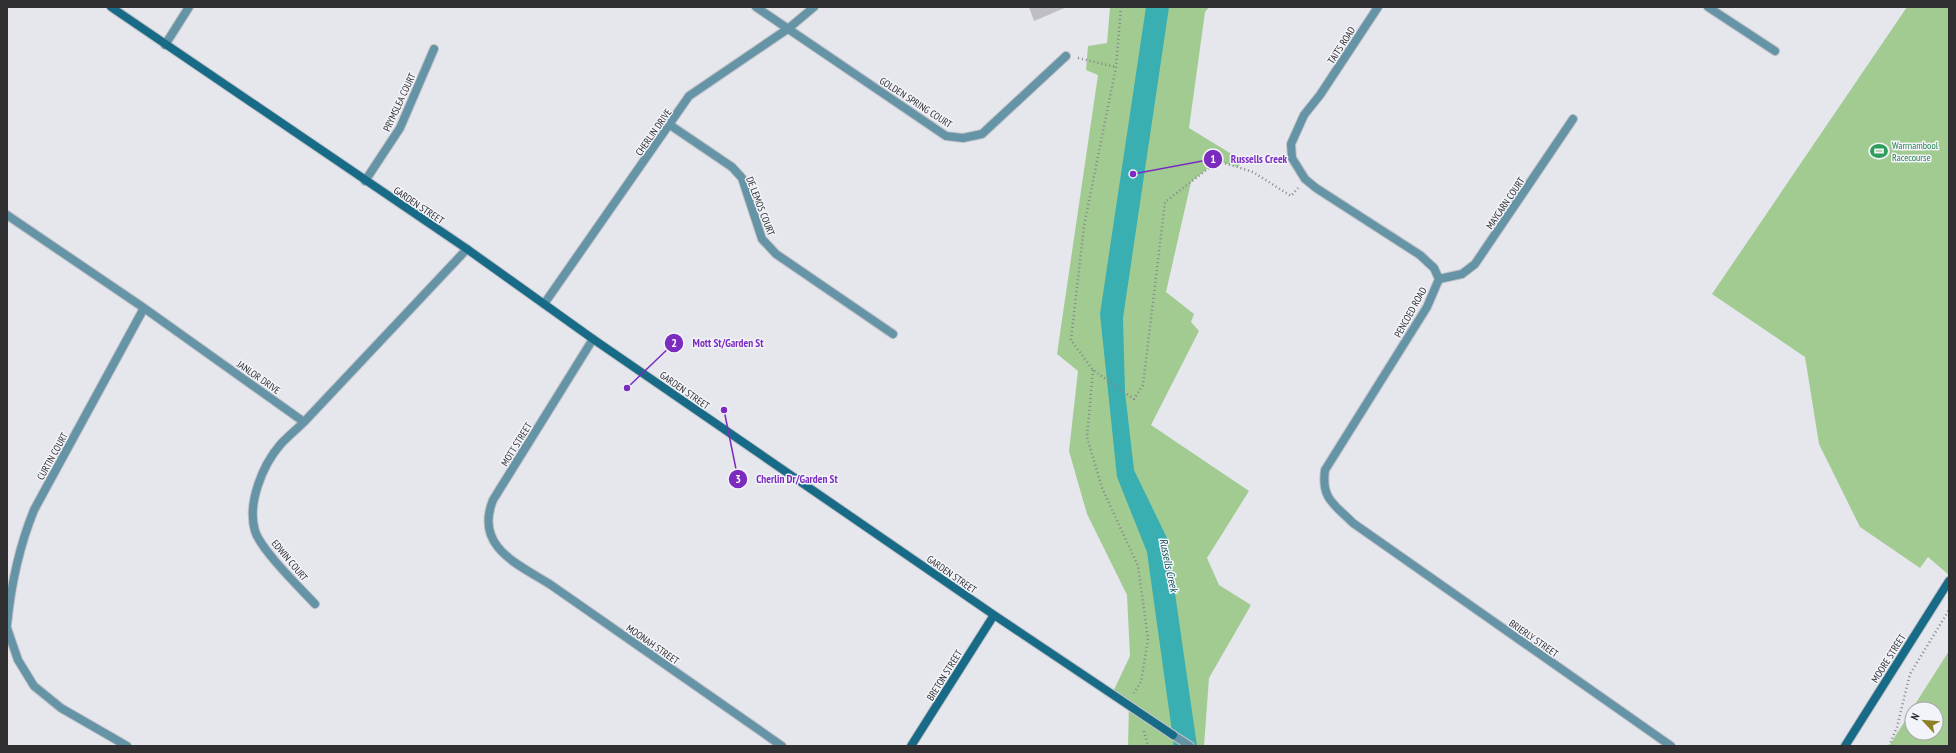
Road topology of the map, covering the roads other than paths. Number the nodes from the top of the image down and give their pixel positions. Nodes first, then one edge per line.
1 (111, 7) edge
2 (189, 7) edge
3 (756, 7) edge
4 (814, 7) edge
5 (1378, 7) edge
6 (1708, 7) edge
7 (788, 28) junction
8 (164, 45) junction
9 (434, 49) dead end
10 (1776, 51) dead end
11 (1066, 56) road end
12 (1573, 119) dead end
13 (670, 125) junction
14 (365, 181) junction
15 (7, 215) edge
16 (467, 249) junction
17 (1439, 279) junction
18 (544, 304) junction
19 (144, 308) junction
20 (893, 334) dead end
21 (594, 339) junction
22 (304, 422) junction
23 (1386, 546) joint
24 (512, 560) joint
25 (1949, 581) edge
26 (315, 604) dead end
27 (994, 615) junction
28 (7, 625) edge
29 (7, 628) edge
30 (1189, 745) edge
31 (127, 746) edge
32 (782, 746) edge
33 (911, 746) edge
34 (1671, 746) edge
35 (1845, 746) edge

1 - 8 street, GARDEN STREET
2 - 8 street
3 - 7 street, GOLDEN SPRING COURT
4 - 7 street, CHERLIN DRIVE
5 - 17 street, TAITS ROAD
6 - 10 street
7 - 11 street, GOLDEN SPRING COURT
7 - 13 street, CHERLIN DRIVE
8 - 14 street, GARDEN STREET
9 - 14 street, PRYMSLEA COURT
12 - 17 street, MAYCARN COURT
13 - 18 street, CHERLIN DRIVE
13 - 20 street, DE LEMOS COURT
14 - 16 street, GARDEN STREET
15 - 19 street, JANLOR DRIVE
16 - 18 street, GARDEN STREET
16 - 22 street
17 - 23 street, PENCOED ROAD
18 - 21 street, GARDEN STREET
19 - 22 street, JANLOR DRIVE
19 - 28 street, CURTIN COURT
21 - 24 street, MOTT STREET
21 - 27 street, GARDEN STREET
22 - 26 street, EDWIN COURT
23 - 34 street, BRIERLY STREET
24 - 32 street, MOONAH STREET
25 - 35 street, MOORE STREET
27 - 30 street, GARDEN STREET
27 - 33 street, BRETON STREET
29 - 31 street

